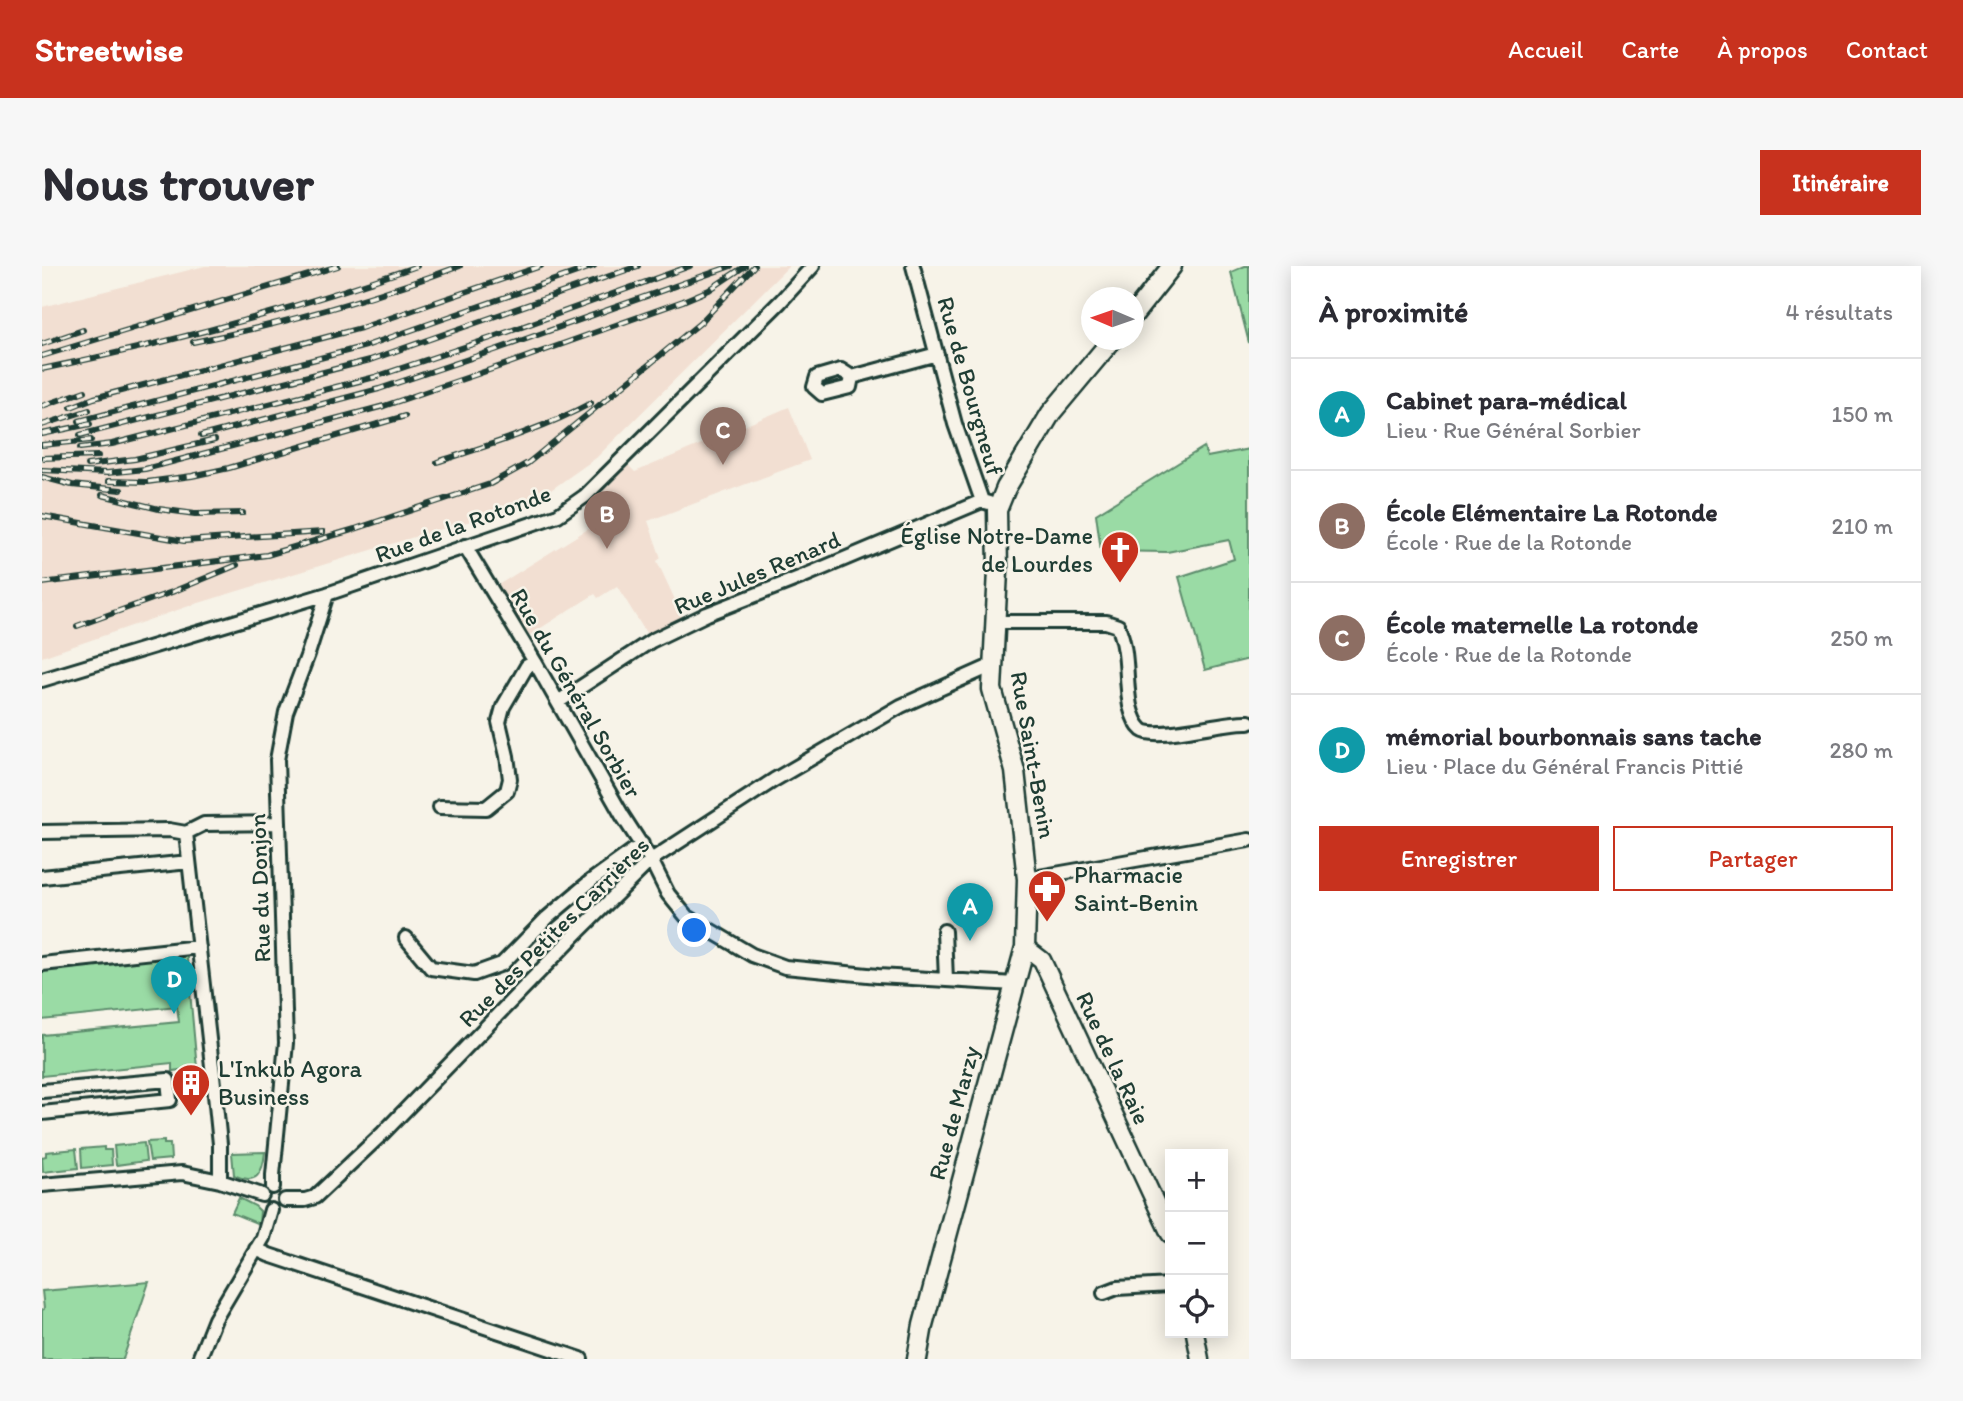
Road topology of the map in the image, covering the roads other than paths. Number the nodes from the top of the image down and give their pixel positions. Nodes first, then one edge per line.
1 (813, 266) edge
2 (915, 266) edge
3 (1172, 266) edge
4 (1144, 300) edge
5 (1104, 350) edge
6 (937, 354) junction
7 (852, 377) dead end
8 (990, 504) junction
9 (466, 546) junction
10 (327, 594) junction
11 (995, 622) junction
12 (535, 662) junction
13 (993, 665) junction
14 (42, 680) edge
15 (558, 702) junction
16 (1249, 722) edge
17 (440, 807) dead end
18 (278, 823) junction
19 (42, 832) edge
20 (186, 832) junction
21 (1249, 840) edge
22 (642, 844) junction
23 (651, 860) junction
24 (190, 862) junction
25 (42, 877) edge
26 (1027, 878) junction
27 (944, 931) dead end
28 (406, 938) dead end
29 (199, 947) junction
30 (1025, 947) junction
31 (42, 964) edge
32 (946, 980) junction
33 (1015, 984) junction
34 (42, 1091) edge
35 (42, 1113) edge
36 (220, 1181) junction
37 (42, 1185) edge
38 (273, 1187) junction
39 (261, 1195) junction
40 (285, 1200) junction
41 (271, 1210) junction
42 (1165, 1223) edge
43 (256, 1249) junction
44 (1165, 1285) edge
45 (1104, 1293) dead end
46 (1196, 1338) edge
47 (541, 1353) edge
48 (199, 1359) edge
49 (581, 1359) edge
50 (917, 1359) edge
51 (1200, 1359) edge

1 - 9 street, Rue de la Rotonde
2 - 6 street, Rue de Bourgneuf
3 - 4 main road
5 - 8 main road, Rue Saint-Benin
6 - 7 street
6 - 8 street, Rue de Bourgneuf
8 - 11 main road, Rue Saint-Benin
8 - 15 street, Rue Jules Renard
9 - 10 street, Rue de la Rotonde
9 - 12 street, Rue du Général Sorbier
10 - 14 street, Rue de la Rotonde
10 - 18 street, Rue du Donjon
11 - 13 main road, Rue Saint-Benin
11 - 16 street
12 - 15 street, Rue du Général Sorbier
12 - 17 street
13 - 23 street, Rue des Petites Carrières
13 - 26 main road, Rue Saint-Benin
15 - 22 street, Rue du Général Sorbier
18 - 20 street
18 - 38 street, Rue du Donjon
19 - 20 street
20 - 24 street
21 - 26 street
22 - 23 street, Rue du Général Sorbier
22 - 28 street
23 - 32 street, Rue du Général Sorbier
23 - 40 street, Rue des Petites Carrières
24 - 25 street
24 - 29 street
26 - 30 main road, Rue de Marzy
27 - 32 street
29 - 31 street
29 - 36 street
30 - 33 main road, Rue de Marzy
30 - 42 street, Rue de la Raie
32 - 33 street, Rue du Général Sorbier
33 - 50 main road, Rue de Marzy
34 - 35 street
36 - 37 street
36 - 39 street
38 - 39 street
38 - 40 street
39 - 41 street
40 - 41 street
41 - 43 street
43 - 47 street
43 - 48 street
44 - 45 street
46 - 51 street
47 - 49 street

